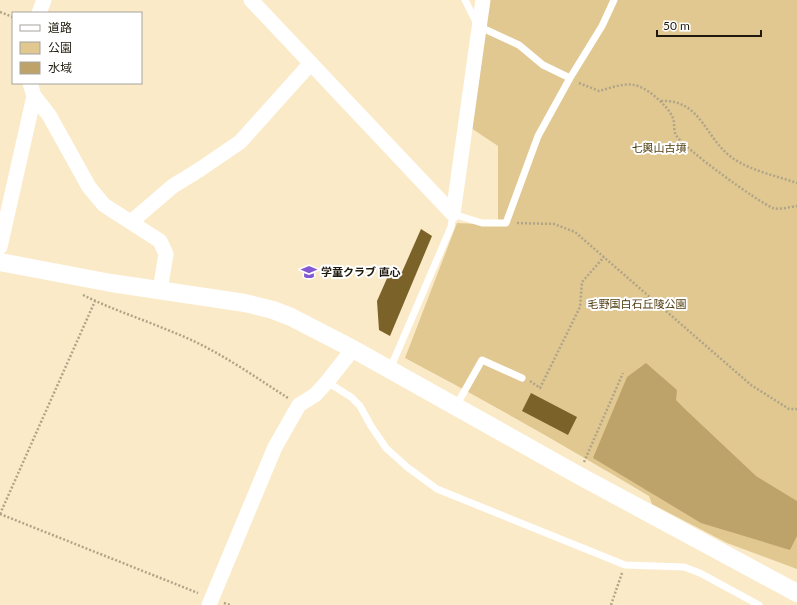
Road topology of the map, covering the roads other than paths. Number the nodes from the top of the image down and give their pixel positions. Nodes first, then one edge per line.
1 (44, 0) edge
2 (251, 0) edge
3 (465, 0) edge
4 (483, 0) edge
5 (614, 0) edge
6 (40, 12) edge
7 (478, 26) junction
8 (312, 64) junction
9 (570, 78) junction
10 (32, 89) edge
11 (453, 214) junction
12 (131, 222) junction
13 (0, 247) edge
14 (0, 262) edge
15 (160, 290) junction
16 (353, 348) junction
17 (390, 369) junction
18 (522, 378) road end
19 (327, 382) junction
20 (456, 406) junction
21 (797, 593) edge
22 (210, 602) edge
23 (759, 605) edge

1 - 6 street
2 - 8 street
3 - 7 lane
4 - 7 street
5 - 9 lane
7 - 9 lane
7 - 11 street
8 - 11 street
8 - 12 street
9 - 11 lane
10 - 12 street
10 - 13 street
11 - 17 lane
12 - 15 street
14 - 15 street
15 - 16 street
16 - 17 street
16 - 19 street
17 - 20 street
18 - 20 lane
19 - 22 street
19 - 23 lane
20 - 21 street

